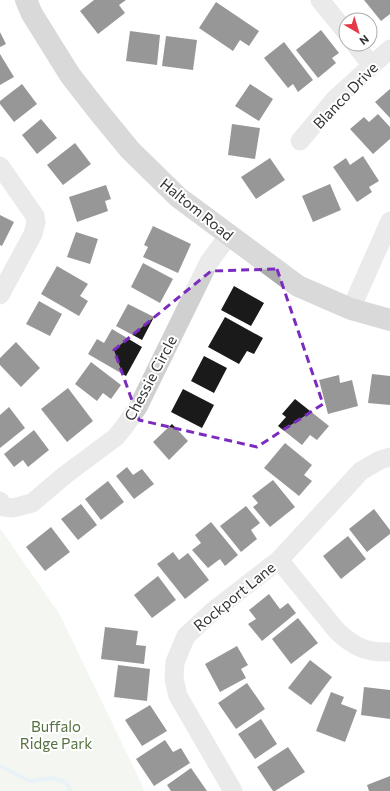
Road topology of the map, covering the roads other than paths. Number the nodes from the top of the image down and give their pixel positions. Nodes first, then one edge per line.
1 (26, 0) edge
2 (320, 0) edge
3 (338, 22) edge
4 (390, 49) edge
5 (361, 52) edge
6 (372, 66) junction
7 (300, 141) dead end
8 (0, 166) edge
9 (390, 221) edge
10 (230, 235) junction
11 (0, 295) edge
12 (351, 309) junction
13 (390, 320) edge
14 (390, 457) edge
15 (0, 501) edge
16 (279, 560) junction
17 (390, 652) edge
18 (233, 791) edge

1 - 10 main road, Haltom Road
2 - 3 street
4 - 6 street, Blanco Drive
5 - 6 street
6 - 7 street, Blanco Drive
8 - 11 street
9 - 12 street
10 - 12 main road, Haltom Road
10 - 15 street, Chessie Circle
12 - 13 main road, Haltom Road
14 - 16 street, Rockport Lane
16 - 17 street
16 - 18 street, Rockport Lane

